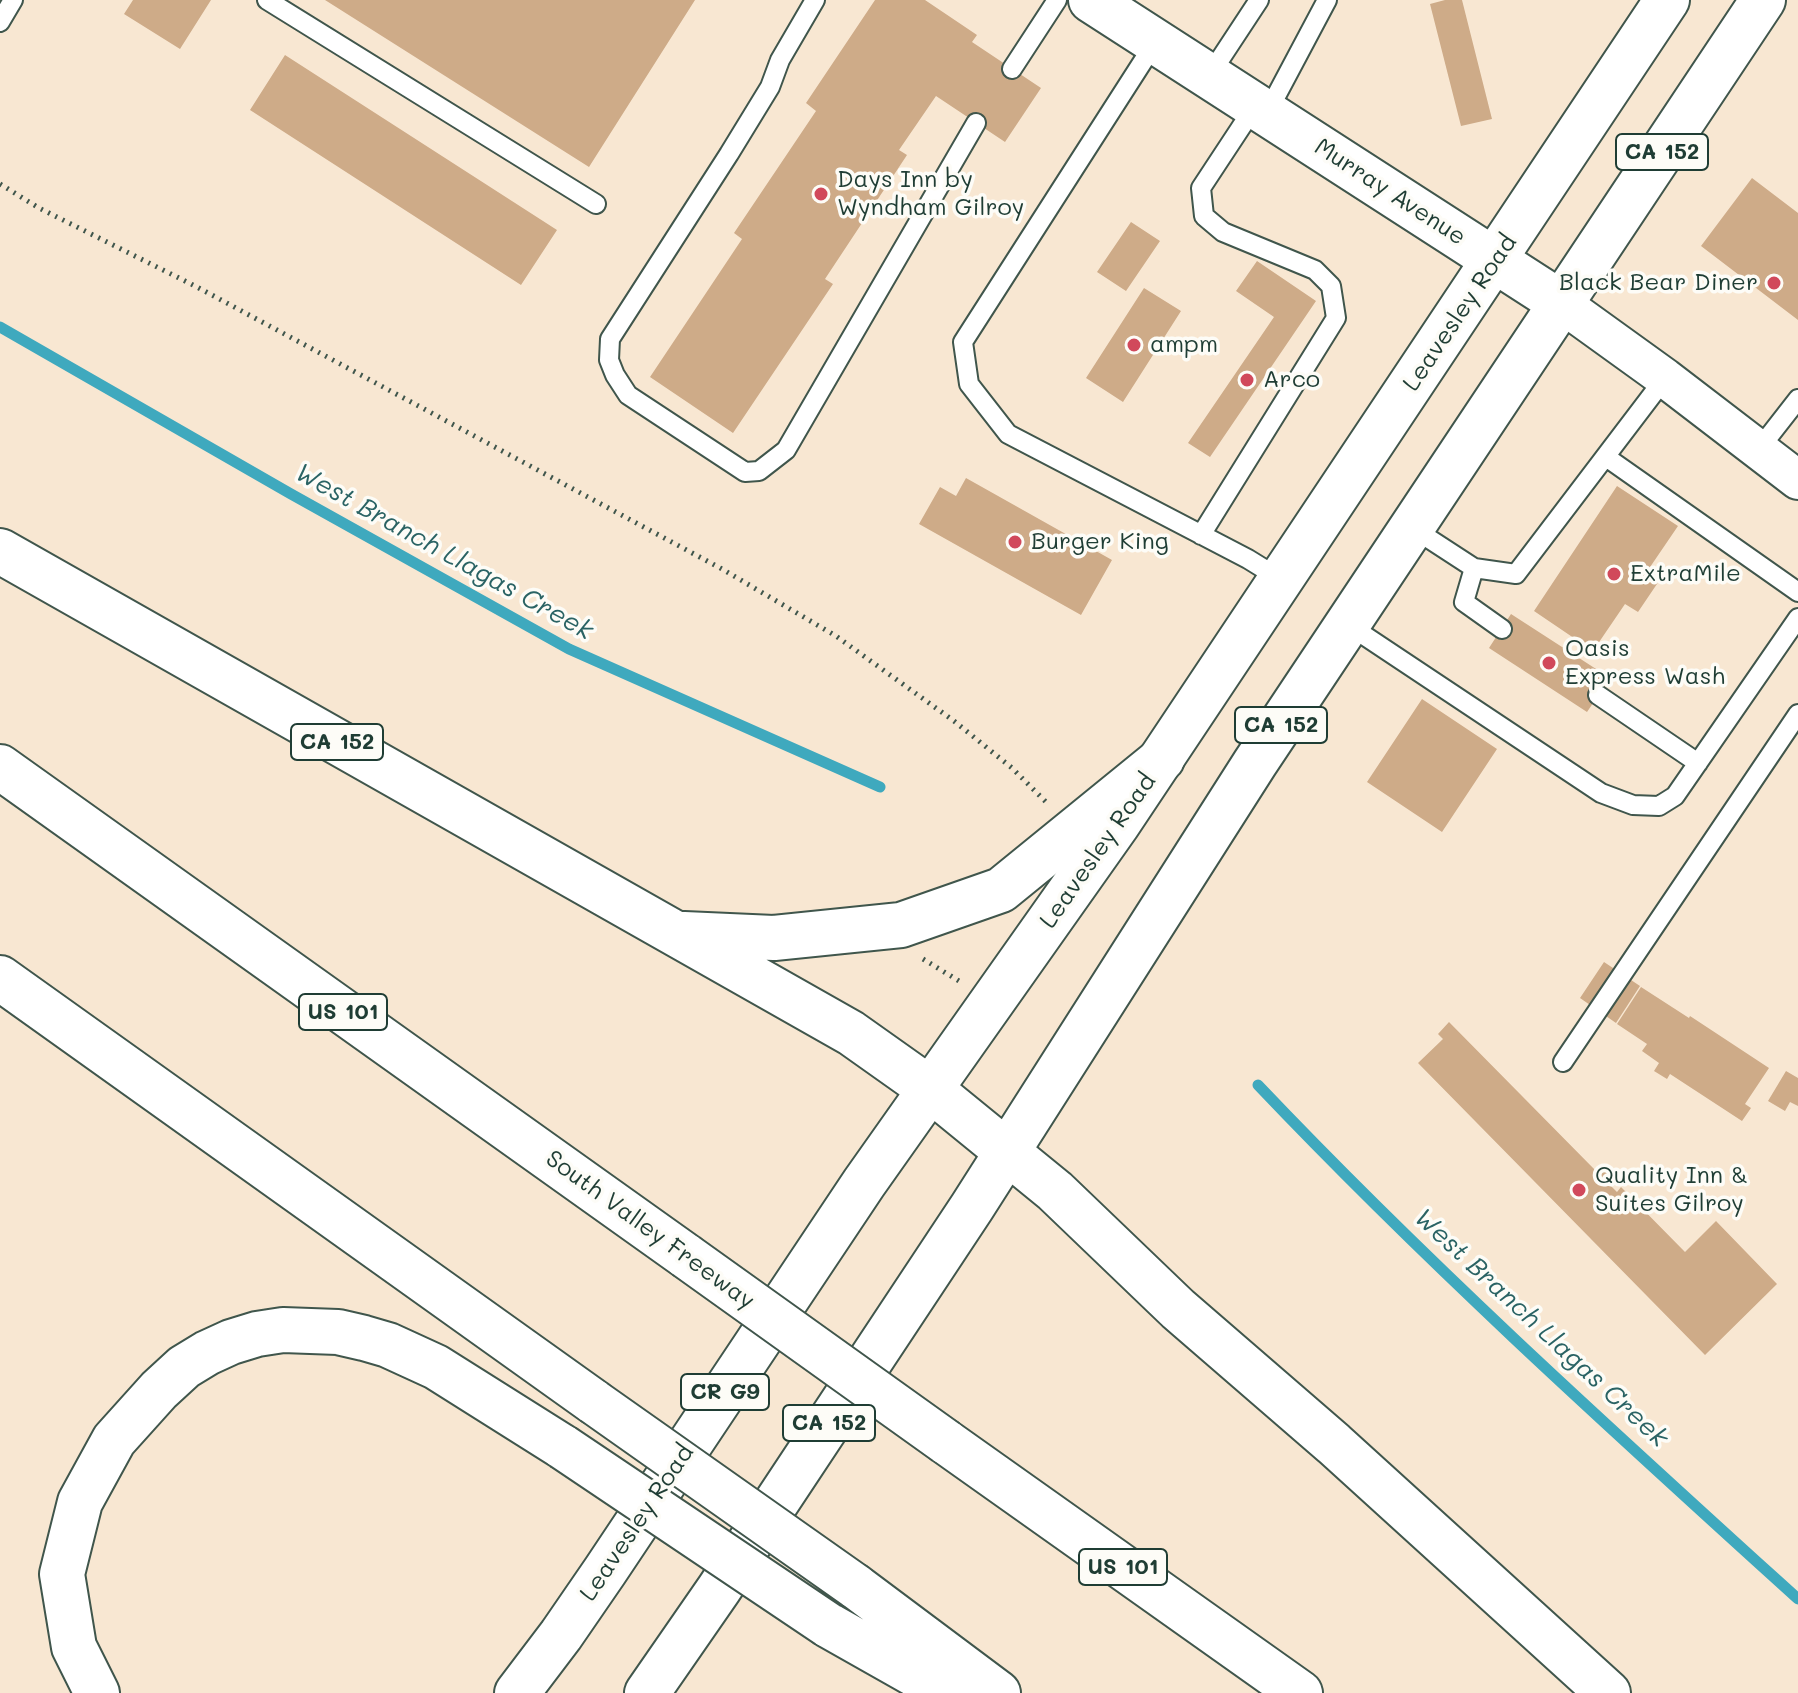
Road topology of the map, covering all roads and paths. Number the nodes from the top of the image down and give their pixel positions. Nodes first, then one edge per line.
1 (13, 0) edge
2 (267, 0) edge
3 (815, 0) edge
4 (1057, 0) edge
5 (1091, 0) edge
6 (1259, 0) edge
7 (1327, 0) edge
8 (1763, 0) edge
9 (1657, 8) edge
10 (0, 22) edge
11 (1156, 41) junction
12 (1012, 69) dead end
13 (1209, 76) junction
14 (1261, 110) junction
15 (976, 123) dead end
16 (0, 184) edge
17 (596, 204) dead end
18 (1495, 260) junction
19 (1561, 303) junction
20 (1665, 378) junction
21 (1798, 399) edge
22 (1759, 449) junction
23 (1606, 457) junction
24 (1798, 480) edge
25 (1411, 527) junction
26 (1201, 535) junction
27 (0, 551) edge
28 (1474, 568) junction
29 (1282, 580) junction
30 (1798, 592) edge
31 (1798, 618) edge
32 (1347, 624) junction
33 (1502, 629) dead end
34 (1598, 695) dead end
35 (1798, 714) edge
36 (1162, 759) junction
37 (1698, 763) junction
38 (0, 767) edge
39 (1073, 832) junction
40 (674, 934) junction
41 (920, 950) dead end
42 (0, 978) edge
43 (991, 1003) junction
44 (1563, 1062) dead end
45 (930, 1089) junction
46 (1008, 1151) junction
47 (97, 1693) edge
48 (517, 1693) edge
49 (647, 1693) edge
50 (948, 1693) edge
51 (998, 1693) edge
52 (1300, 1693) edge
53 (1608, 1693) edge

1 - 10 lane
2 - 17 lane
3 - 15 lane
4 - 12 lane
5 - 11 main road, Murray Avenue
6 - 13 lane
7 - 14 lane
8 - 19 main road, CA 152
9 - 18 main road, Leavesley Road / CA 152
11 - 13 main road, Murray Avenue
11 - 26 lane
13 - 14 main road, Murray Avenue
14 - 18 main road, Murray Avenue
14 - 26 lane
16 - 39 path
18 - 19 main road, Murray Avenue
18 - 29 main road, Leavesley Road / CA 152
19 - 20 street, Murray Avenue
19 - 25 main road, CA 152
20 - 22 street, Murray Avenue
20 - 23 lane
21 - 22 lane
22 - 24 street, Murray Avenue
23 - 28 lane
23 - 30 lane
25 - 28 lane
25 - 32 main road, CA 152
26 - 29 lane
27 - 40 main road, CA 152
28 - 33 lane
29 - 36 main road, Leavesley Road / CA 152
31 - 37 lane
32 - 37 lane
32 - 46 main road, CA 152
34 - 37 lane
35 - 44 lane
36 - 39 main road, CA 152
36 - 43 main road, Leavesley Road / CR G9
38 - 52 main road, South Valley Freeway / US 101, bridge
39 - 40 main road, CA 152
40 - 45 main road
41 - 43 path
42 - 51 main road, bridge
43 - 45 main road, Leavesley Road / CR G9
45 - 46 main road
45 - 48 main road, Leavesley Road / CR G9
46 - 49 main road, CA 152
46 - 53 main road
47 - 50 main road, bridge

